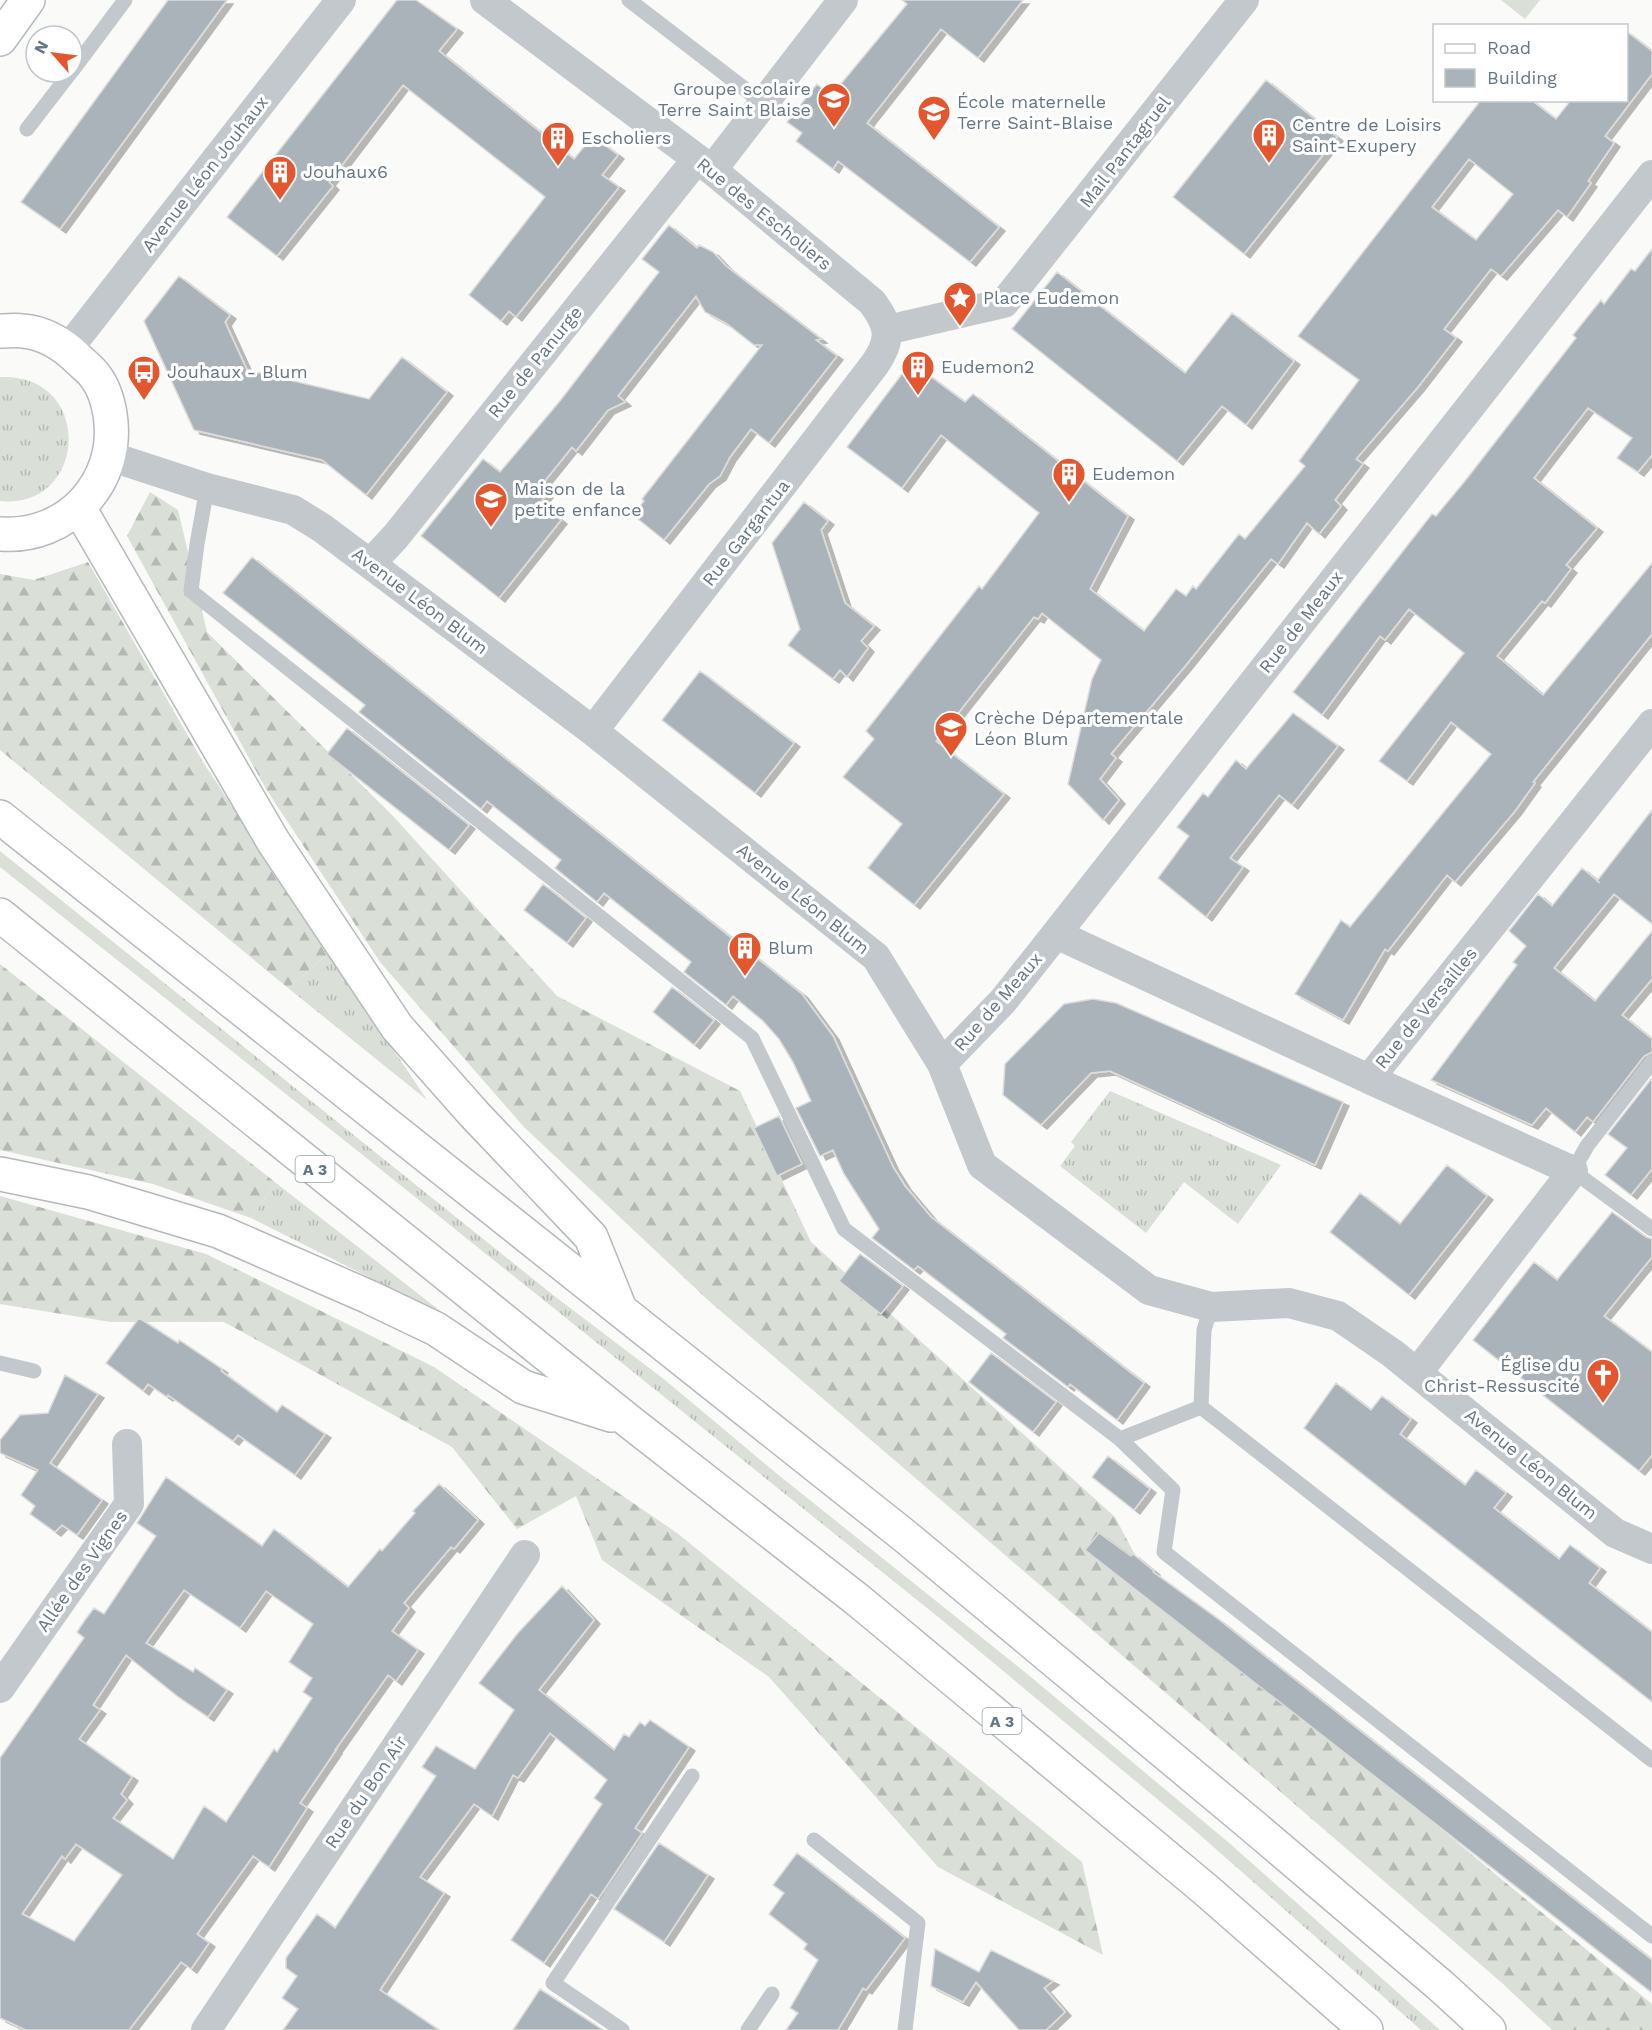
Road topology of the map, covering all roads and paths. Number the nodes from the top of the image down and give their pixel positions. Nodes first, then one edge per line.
1 (28, 0) edge
2 (125, 0) edge
3 (341, 0) edge
4 (485, 0) edge
5 (629, 0) edge
6 (843, 0) edge
7 (1244, 0) edge
8 (0, 39) edge
9 (84, 54) edge
10 (61, 84) edge
11 (763, 104) junction
12 (27, 129) dead end
13 (704, 165) junction
14 (1652, 175) edge
15 (887, 330) junction
16 (0, 331) edge
17 (68, 349) junction
18 (110, 456) junction
19 (207, 488) junction
20 (80, 508) junction
21 (0, 534) edge
22 (370, 563) junction
23 (1652, 724) edge
24 (593, 731) junction
25 (0, 817) edge
26 (0, 915) edge
27 (1056, 934) junction
28 (1652, 1062) edge
29 (942, 1064) junction
30 (1369, 1079) junction
31 (1573, 1171) junction
32 (0, 1174) edge
33 (1652, 1230) edge
34 (1211, 1307) junction
35 (621, 1311) junction
36 (0, 1362) edge
37 (33, 1371) dead end
38 (1417, 1373) junction
39 (1201, 1407) junction
40 (630, 1422) junction
41 (1120, 1439) junction
42 (127, 1444) dead end
43 (1652, 1549) edge
44 (1652, 1554) edge
45 (525, 1555) dead end
46 (1652, 1572) edge
47 (0, 1688) edge
48 (1652, 1760) edge
49 (692, 1776) dead end
50 (814, 1839) dead end
51 (1652, 1936) edge
52 (772, 1994) dead end
53 (206, 2030) edge
54 (622, 2030) edge
55 (748, 2030) edge
56 (905, 2030) edge
57 (1366, 2030) edge
58 (1489, 2030) edge

1 - 8 main road
2 - 9 lane
3 - 17 street, Avenue Léon Jouhaux
4 - 13 street, Rue des Escholiers
5 - 11 lane
6 - 11 street, Rue de Panurge
7 - 15 street, Mail Pantagruel
10 - 12 lane
11 - 13 street, Rue de Panurge
13 - 15 street, Rue des Escholiers
13 - 22 street, Rue de Panurge
14 - 27 street, Rue de Meaux
15 - 24 street, Rue Gargantua
16 - 17 main road
17 - 18 main road
18 - 19 street, Avenue Léon Blum
18 - 20 main road
19 - 22 street, Avenue Léon Blum
19 - 41 lane
20 - 21 main road
20 - 35 main road
22 - 24 street, Avenue Léon Blum
23 - 30 street, Rue de Versailles
24 - 29 street, Avenue Léon Blum
25 - 35 main road
26 - 40 main road, A 3
27 - 29 street, Rue de Meaux
27 - 30 street, Rue de Versailles
28 - 31 lane
29 - 34 street, Avenue Léon Blum
30 - 31 street
31 - 33 lane
31 - 38 street
32 - 40 main road
34 - 38 street, Avenue Léon Blum
34 - 39 lane
35 - 58 main road
36 - 37 lane
38 - 43 street, Avenue Léon Blum
39 - 41 lane
39 - 48 lane
40 - 57 main road, A 3
41 - 51 lane
42 - 47 street, Allée des Vignes
44 - 46 street
45 - 53 street, Rue du Bon Air
49 - 54 lane
50 - 56 lane
52 - 55 lane

